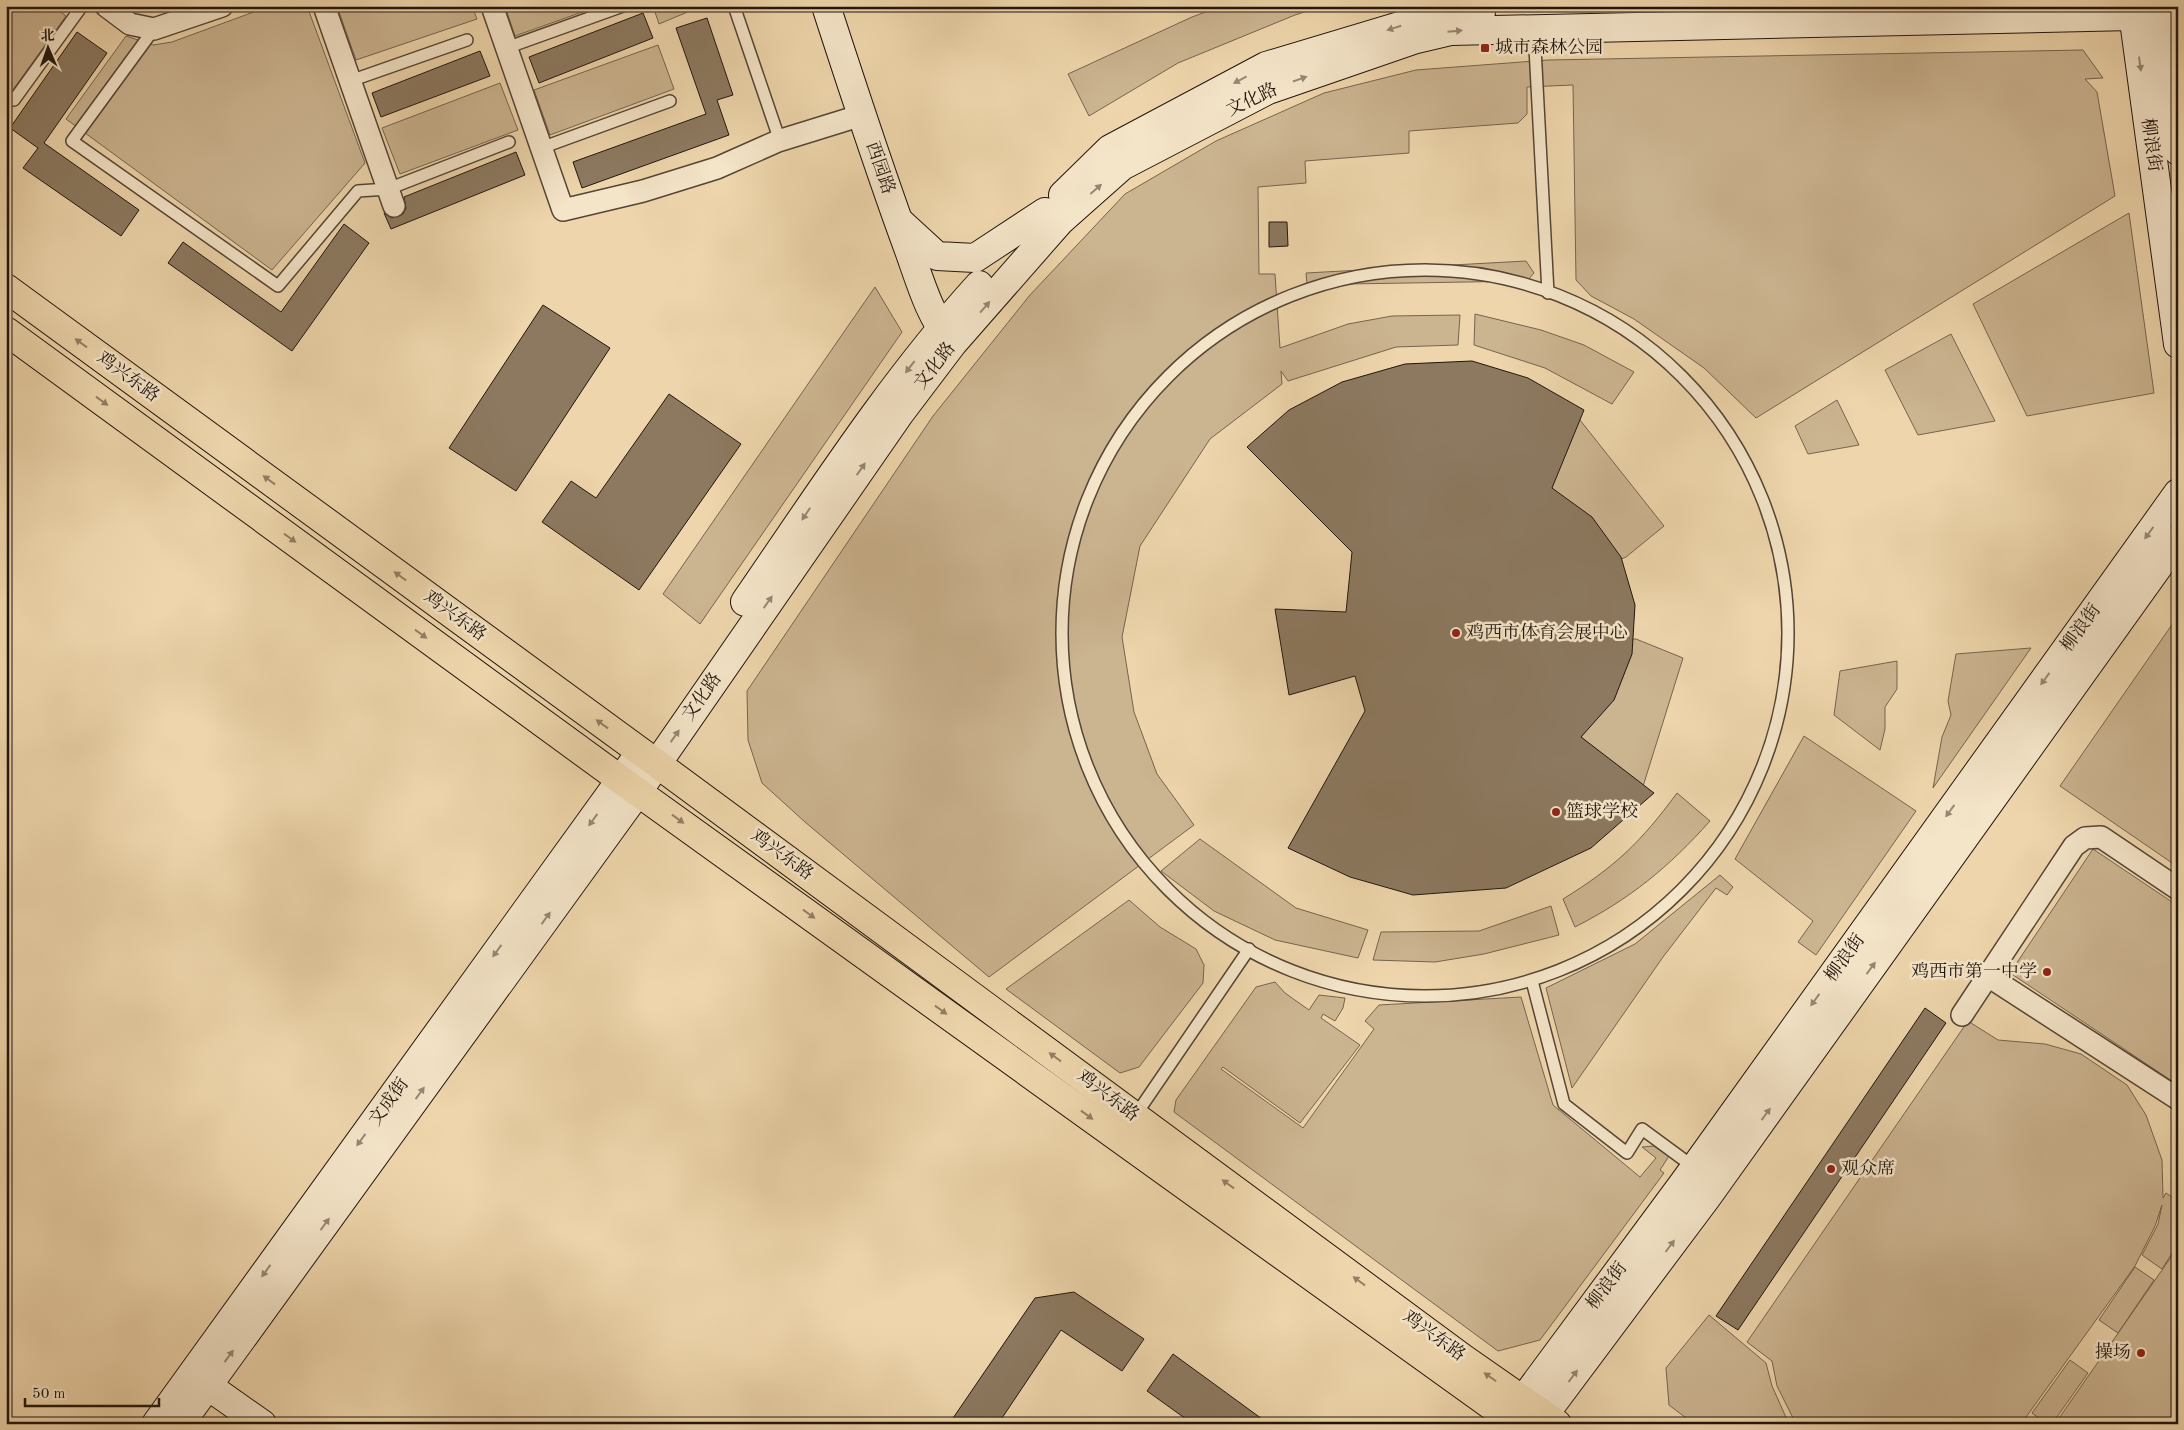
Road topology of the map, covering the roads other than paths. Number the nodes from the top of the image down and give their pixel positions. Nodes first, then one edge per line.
1 (82, 6) edge
2 (106, 6) edge
3 (222, 6) edge
4 (324, 6) edge
5 (492, 6) edge
6 (622, 6) edge
7 (734, 6) edge
8 (826, 6) edge
9 (1755, 6) edge
10 (2151, 12) edge
11 (154, 29) junction
12 (1534, 29) junction
13 (467, 40) dead end
14 (506, 48) junction
15 (350, 81) junction
16 (6, 95) edge
17 (670, 101) dead end
18 (862, 115) junction
19 (780, 141) junction
20 (509, 142) dead end
21 (541, 148) junction
22 (2178, 151) edge
23 (391, 198) junction
24 (1045, 212) junction
25 (898, 220) junction
26 (6, 288) edge
27 (1548, 293) junction
28 (6, 331) edge
29 (946, 336) junction
30 (2178, 344) edge
31 (2178, 493) edge
32 (2178, 539) edge
33 (649, 758) junction
34 (630, 785) junction
35 (2178, 888) edge
36 (1249, 949) junction
37 (1988, 976) junction
38 (1532, 981) junction
39 (1962, 1015) dead end
40 (2178, 1099) edge
41 (1135, 1116) junction
42 (1695, 1168) junction
43 (200, 1380) junction
44 (1532, 1417) edge
45 (156, 1424) edge
46 (180, 1424) edge
47 (262, 1424) edge

1 - 16 lane
2 - 11 street
3 - 11 street
4 - 15 street
5 - 14 street
6 - 14 lane
7 - 19 lane
8 - 18 main road, 西园路
9 -> 24 main road, 文化路
10 - 12 main road, 文化路
10 - 22 main road, 柳浪街
10 -> 30 main road, 柳浪街
11 - 23 lane
12 - 27 lane
29 -> 12 main road, 文化路
13 - 15 lane
14 - 21 street
15 - 23 street
17 - 21 lane
18 - 19 street
18 - 25 main road, 西园路
19 - 21 street
20 - 23 lane
24 - 25 main road
24 - 29 main road, 文化路
25 - 29 main road, 西园路
33 -> 26 highway, 鸡兴东路
27 - 36 lane
27 - 38 lane
28 -> 34 highway, 鸡兴东路
29 - 33 main road, 文化路
31 -> 42 main road, 柳浪街
44 -> 32 main road, 柳浪街
33 - 34 main road, 文化路
41 -> 33 highway, 鸡兴东路
34 - 43 main road, 文成街
34 -> 44 highway, 鸡兴东路
35 - 37 street
36 - 38 lane
36 - 41 lane
37 - 39 street
37 - 40 street
38 - 42 lane
44 -> 41 highway, 鸡兴东路
42 - 44 main road, 柳浪街
43 - 45 main road, 文成街
43 - 46 main road, 文成街
43 - 47 main road

